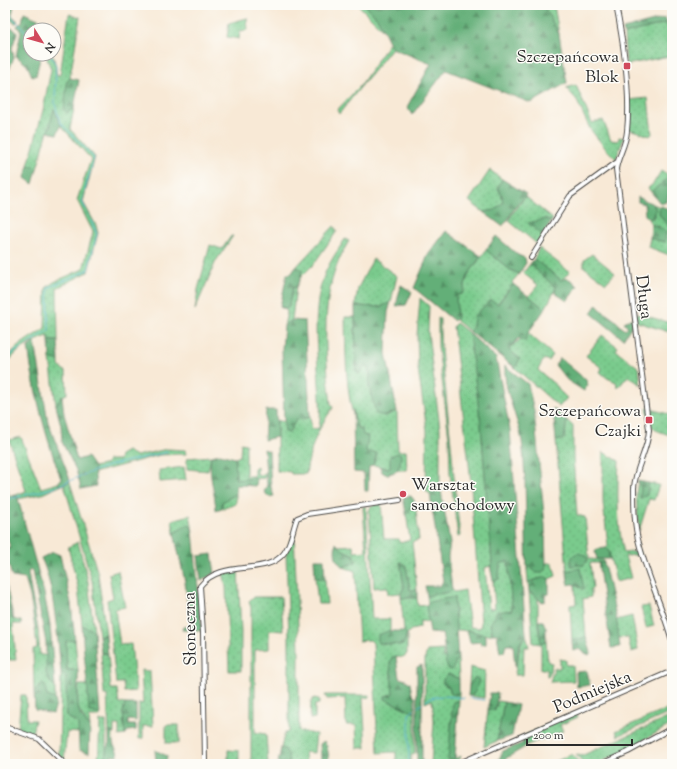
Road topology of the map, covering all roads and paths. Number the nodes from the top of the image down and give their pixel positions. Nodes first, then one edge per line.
1 (616, 5) edge
2 (617, 162) junction
3 (531, 258) dead end
4 (400, 500) dead end
5 (672, 641) edge
6 (672, 671) edge
7 (5, 727) edge
8 (672, 728) edge
9 (65, 764) edge
10 (205, 764) edge
11 (456, 764) edge
12 (602, 764) edge

1 - 2 street, Długa
2 - 3 street
2 - 5 street, Długa
4 - 10 street, Słoneczna
6 - 11 street, Podmiejska
7 - 9 street
8 - 12 street

